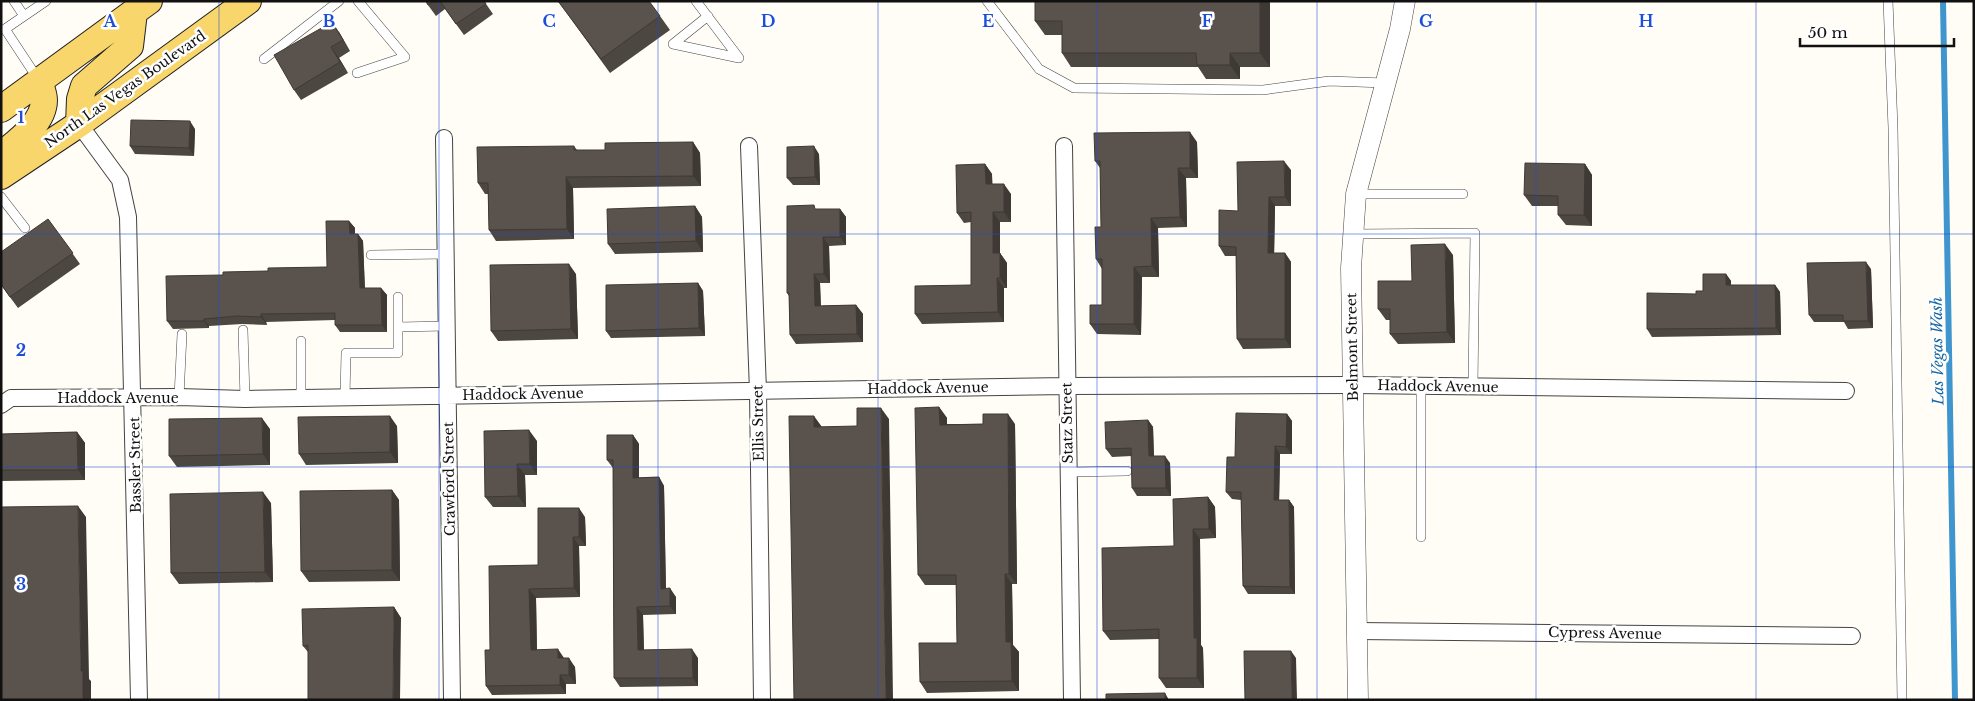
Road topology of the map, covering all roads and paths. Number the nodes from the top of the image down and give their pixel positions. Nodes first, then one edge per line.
1 (14, 1) edge
2 (46, 1) edge
3 (248, 1) edge
4 (338, 1) edge
5 (358, 1) edge
6 (696, 1) edge
7 (987, 1) edge
8 (1405, 1) edge
9 (1888, 1) edge
10 (142, 7) edge
11 (24, 16) junction
12 (708, 16) junction
13 (3, 31) edge
14 (264, 59) dead end
15 (357, 73) dead end
16 (39, 81) junction
17 (1386, 83) junction
18 (1, 108) edge
19 (79, 124) junction
20 (444, 138) dead end
21 (749, 146) dead end
22 (1064, 146) dead end
23 (1, 154) edge
24 (1, 176) edge
25 (1356, 194) junction
26 (1463, 194) dead end
27 (1, 197) edge
28 (25, 228) dead end
29 (1354, 234) junction
30 (445, 254) junction
31 (371, 255) dead end
32 (398, 297) dead end
33 (446, 326) junction
34 (398, 327) junction
35 (242, 330) dead end
36 (182, 334) dead end
37 (301, 341) dead end
38 (1353, 385) junction
39 (1067, 386) junction
40 (1421, 386) junction
41 (1473, 386) junction
42 (758, 391) junction
43 (1846, 391) dead end
44 (448, 396) junction
45 (179, 397) junction
46 (345, 397) junction
47 (133, 398) junction
48 (302, 398) junction
49 (245, 399) junction
50 (6, 402) edge
51 (1127, 471) dead end
52 (1068, 472) junction
53 (1421, 537) dead end
54 (1357, 631) junction
55 (1852, 636) dead end
56 (139, 700) edge
57 (452, 700) edge
58 (762, 700) edge
59 (1072, 700) edge
60 (1358, 700) edge
61 (1902, 700) edge

1 - 11 lane
2 - 11 lane
3 - 19 main road, North Las Vegas Boulevard
4 - 14 lane
5 - 15 lane
6 - 12 lane
7 - 17 lane
8 - 17 street, Belmont Street
9 - 61 lane
10 - 16 main road
10 - 19 main road
11 - 13 lane
12 - 12 lane
13 - 16 lane
16 - 18 main road
16 - 23 main road
17 - 25 street, Belmont Street
19 - 24 main road, North Las Vegas Boulevard
19 - 47 street, Bassler Street
20 - 30 street, Crawford Street
21 - 42 street, Ellis Street
22 - 39 street, Statz Street
25 - 26 lane
25 - 29 street, Belmont Street
27 - 28 lane
29 - 38 street, Belmont Street
29 - 41 lane
30 - 31 lane
30 - 33 street, Crawford Street
32 - 34 lane
33 - 34 lane
33 - 44 street, Crawford Street
34 - 46 lane
35 - 49 lane
36 - 45 lane
37 - 48 lane
38 - 39 street, Haddock Avenue
38 - 40 street, Haddock Avenue
38 - 54 street, Belmont Street
39 - 42 street, Haddock Avenue
39 - 52 street, Statz Street
40 - 41 street, Haddock Avenue
40 - 53 lane
41 - 43 street, Haddock Avenue
42 - 44 street, Haddock Avenue
42 - 58 street, Ellis Street
44 - 46 street, Haddock Avenue
44 - 57 street, Crawford Street
45 - 47 street, Haddock Avenue
45 - 49 street, Haddock Avenue
46 - 48 street, Haddock Avenue
47 - 50 street, Haddock Avenue
47 - 56 street, Bassler Street
48 - 49 street, Haddock Avenue
51 - 52 lane
52 - 59 street, Statz Street
54 - 55 street, Cypress Avenue
54 - 60 street, Belmont Street

